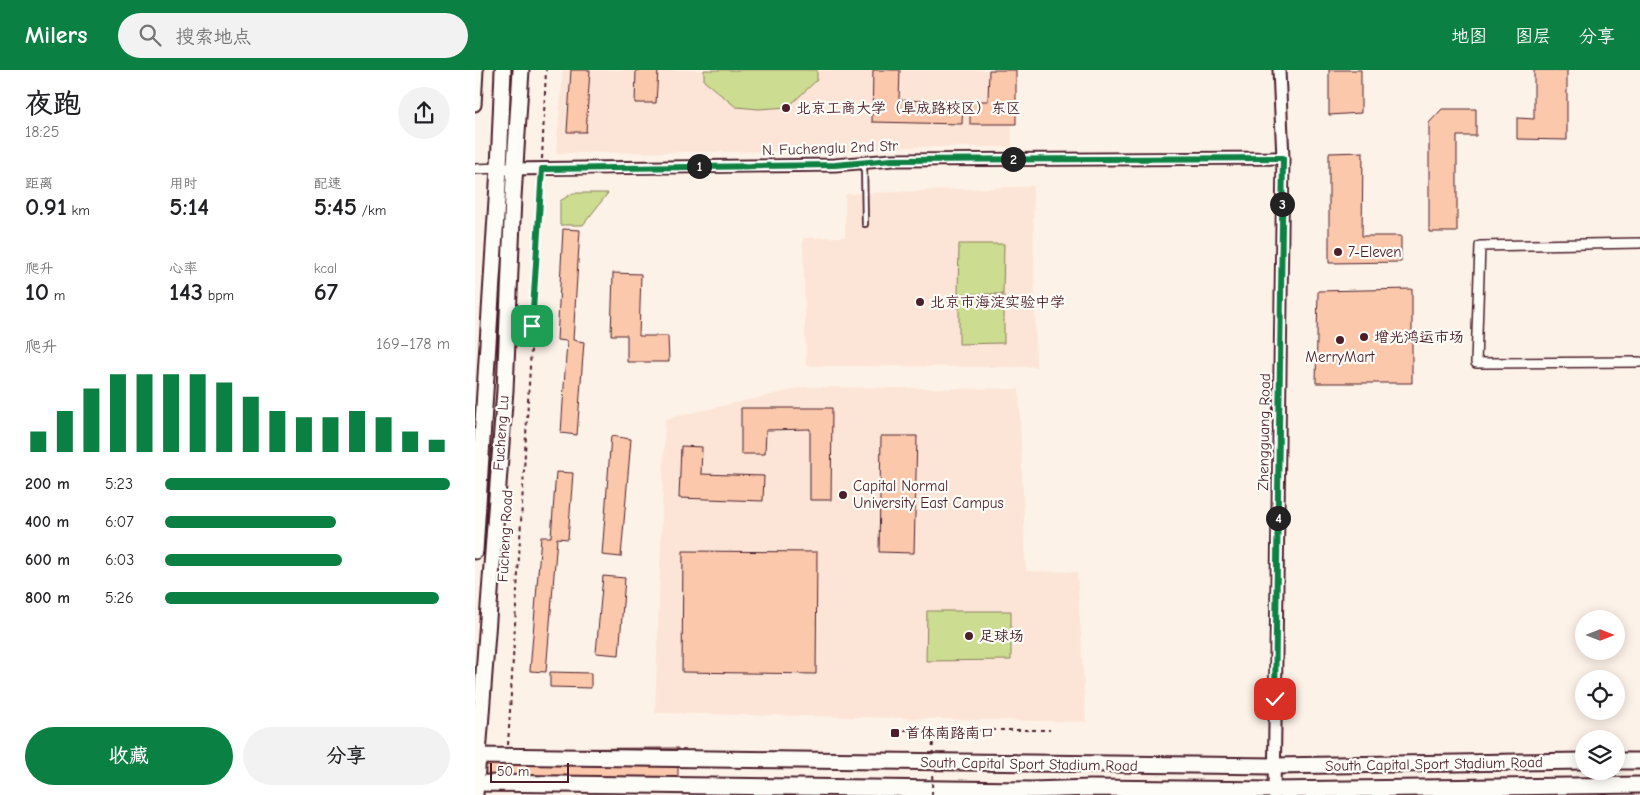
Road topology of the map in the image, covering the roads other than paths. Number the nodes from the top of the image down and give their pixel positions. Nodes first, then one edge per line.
1 (477, 70) edge
2 (503, 70) edge
3 (521, 70) edge
4 (1279, 70) edge
5 (475, 104) edge
6 (1283, 158) junction
7 (864, 162) junction
8 (499, 168) junction
9 (475, 169) edge
10 (516, 169) junction
11 (865, 224) dead end
12 (1640, 244) edge
13 (1640, 362) edge
14 (475, 551) edge
15 (476, 756) edge
16 (1640, 760) edge
17 (1575, 761) edge
18 (1625, 761) edge
19 (1274, 766) junction
20 (1640, 785) edge
21 (476, 787) edge
22 (1463, 791) edge
23 (1091, 792) edge
24 (1274, 793) edge

1 - 5 street
2 - 8 main road, Fucheng Lu
3 - 10 main road, Fucheng Lu
4 - 6 street, Zhengguang Road
6 - 7 street, N. Fuchenglu 2nd Str
6 - 19 street, Zhengguang Road
7 - 10 street, N. Fuchenglu 2nd Str
7 - 11 lane
8 - 9 street
8 - 10 street, N. Fuchenglu 2nd Str
8 - 14 main road, Fucheng Lu
10 - 15 main road, Fucheng Lu
12 - 13 street
15 - 19 main road, South Capital Sport Stadium Road
15 - 21 main road, Fucheng Lu
16 - 18 main road
17 - 19 main road, South Capital Sport Stadium Road
19 - 24 street, Zhengguang Road
20 - 22 main road
21 - 23 main road
22 - 24 main road
23 - 24 main road

